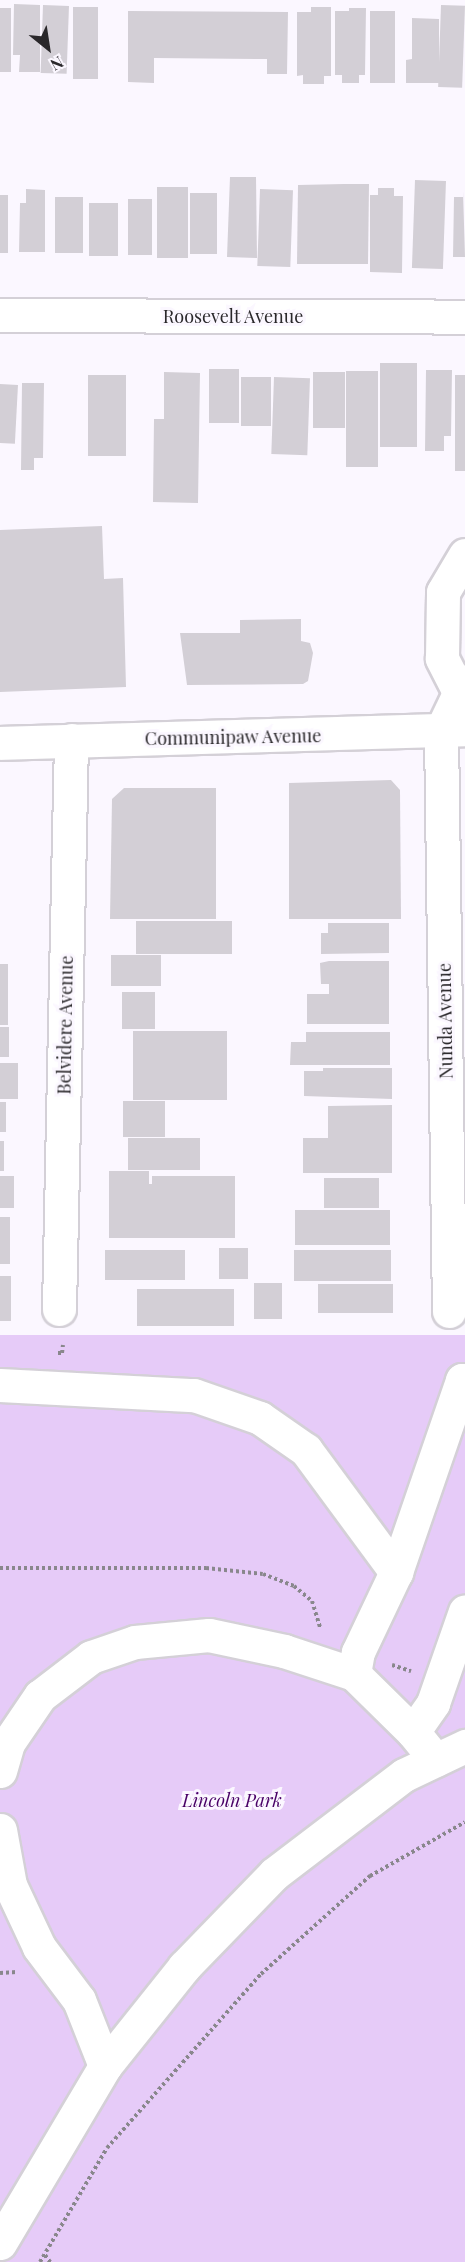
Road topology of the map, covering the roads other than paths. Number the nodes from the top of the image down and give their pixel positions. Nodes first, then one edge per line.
1 (0, 315) edge
2 (465, 317) edge
3 (465, 555) edge
4 (461, 686) edge
5 (453, 730) edge
6 (71, 740) junction
7 (0, 743) edge
8 (59, 1309) dead end
9 (449, 1311) dead end
10 (465, 1381) edge
11 (0, 1384) edge
12 (396, 1572) junction
13 (465, 1611) edge
14 (356, 1663) junction
15 (413, 1732) junction
16 (465, 1746) edge
17 (436, 1760) junction
18 (0, 1771) edge
19 (0, 1830) edge
20 (105, 2066) junction
21 (0, 2243) edge

1 - 2 street, Roosevelt Avenue
3 - 4 street
4 - 5 street
5 - 6 street, Communipaw Avenue
5 - 9 street, Nunda Avenue
6 - 7 street, Communipaw Avenue
6 - 8 street, Belvidere Avenue
10 - 12 street
11 - 12 street
12 - 14 street
13 - 15 street
14 - 15 street
14 - 18 street
15 - 17 street
16 - 17 street
17 - 20 street
19 - 20 street
20 - 21 street

